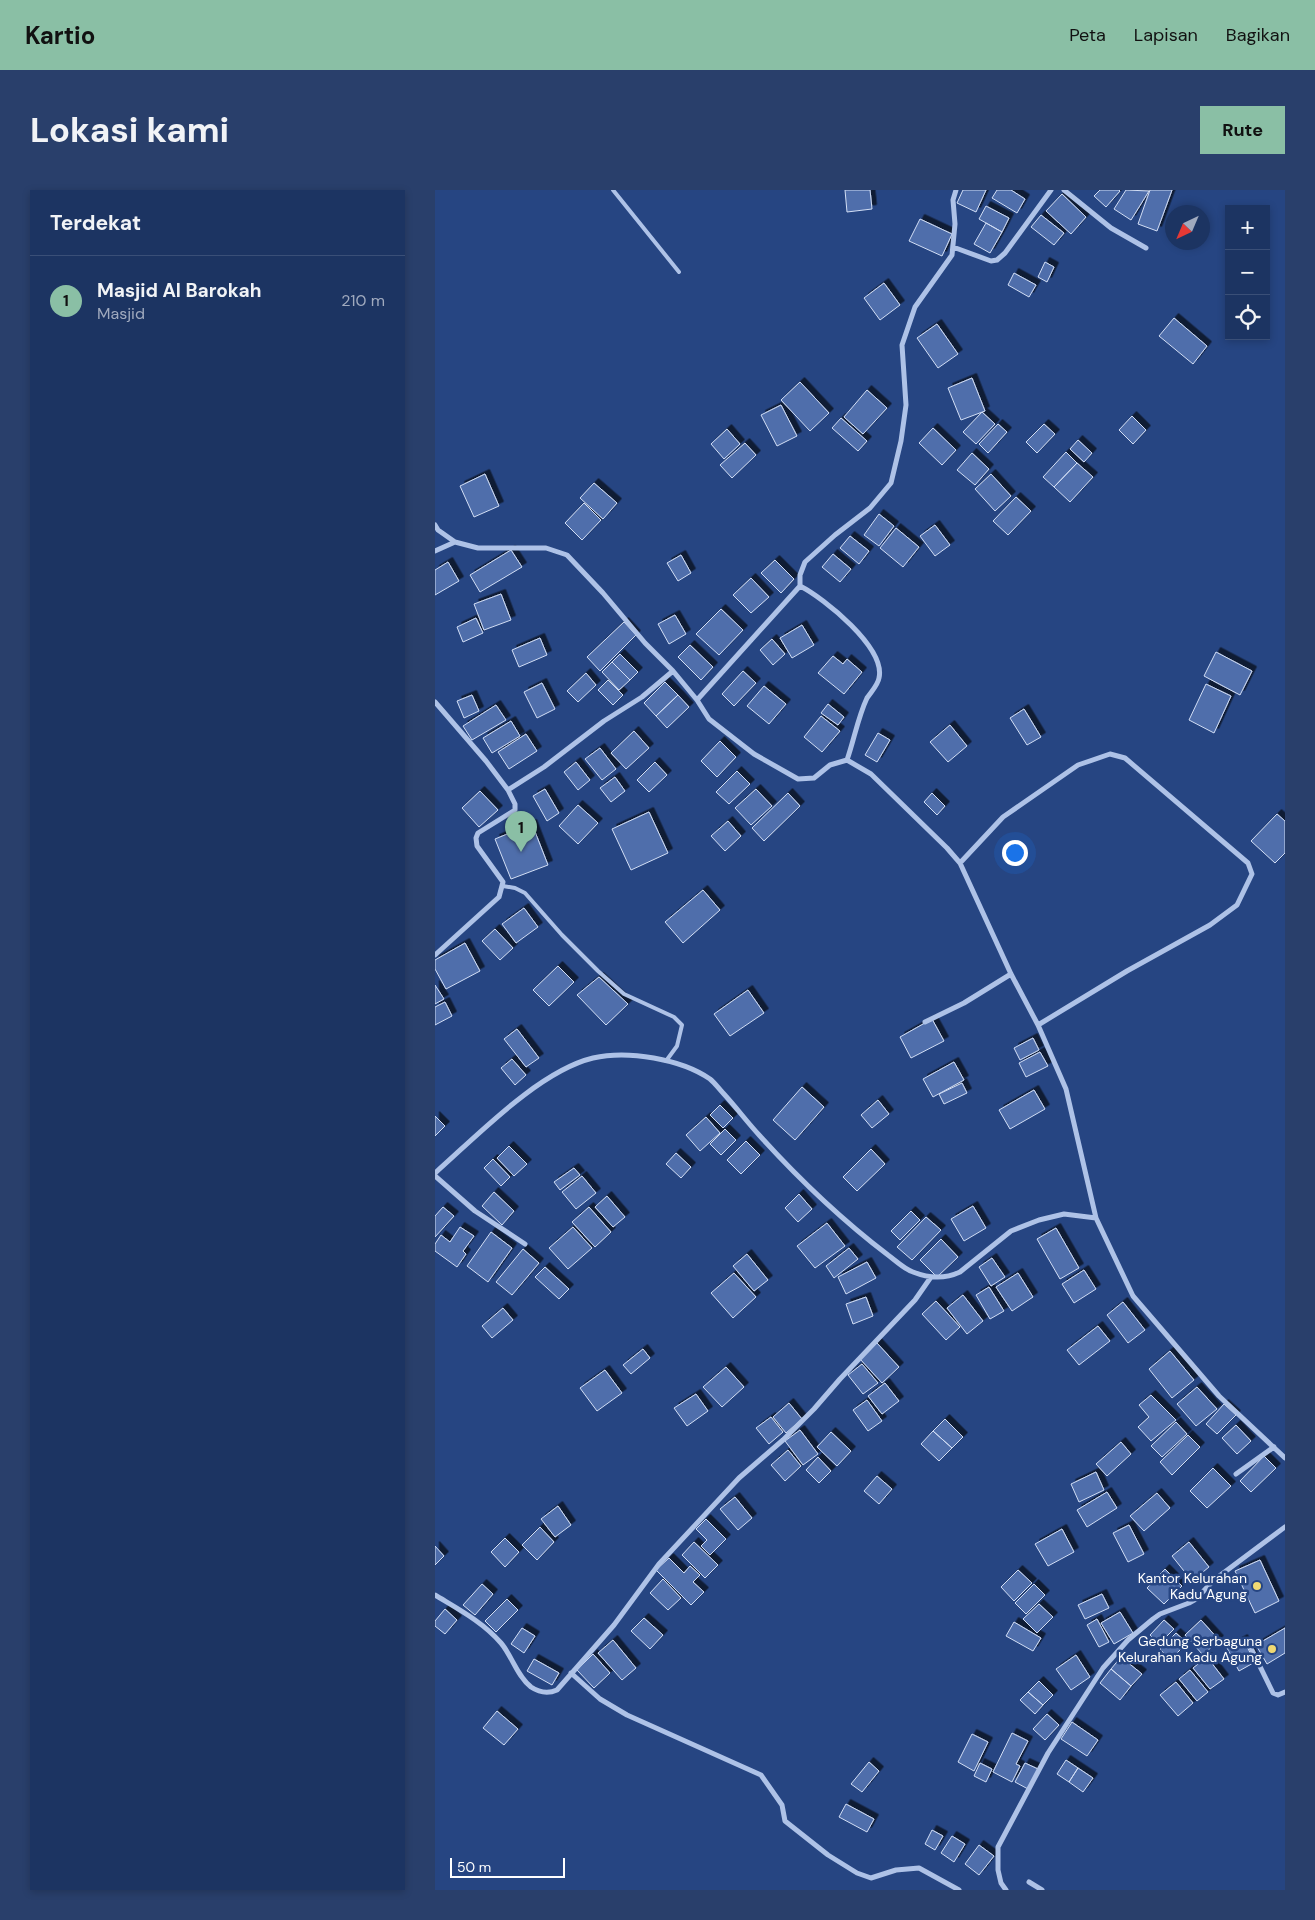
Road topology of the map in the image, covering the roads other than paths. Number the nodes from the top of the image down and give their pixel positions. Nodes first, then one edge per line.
1 (613, 190) edge
2 (956, 190) edge
3 (1051, 190) edge
4 (1064, 190) edge
5 (953, 247) junction
6 (1146, 248) dead end
7 (679, 272) dead end
8 (435, 524) edge
9 (455, 542) junction
10 (435, 551) edge
11 (800, 586) junction
12 (673, 671) junction
13 (697, 700) junction
14 (435, 702) edge
15 (847, 760) junction
16 (508, 790) junction
17 (960, 863) junction
18 (503, 886) junction
19 (435, 955) edge
20 (1011, 974) junction
21 (925, 1022) dead end
22 (1038, 1025) junction
23 (666, 1061) junction
24 (435, 1174) edge
25 (1097, 1218) junction
26 (525, 1244) dead end
27 (931, 1277) junction
28 (1274, 1447) junction
29 (1284, 1455) edge
30 (1236, 1474) dead end
31 (1285, 1527) edge
32 (435, 1595) edge
33 (1249, 1642) dead end
34 (571, 1673) junction
35 (1285, 1692) edge
36 (1029, 1882) dead end
37 (959, 1890) edge
38 (1006, 1890) edge
39 (1042, 1890) edge

1 - 7 lane
2 - 5 street
3 - 5 street
4 - 6 street
5 - 11 street
8 - 9 street
9 - 10 street
9 - 12 street
11 - 13 street
11 - 15 street
12 - 13 street
12 - 16 street
13 - 15 street
14 - 16 street
15 - 17 street
16 - 18 street
17 - 20 street
17 - 22 street
18 - 19 street
18 - 23 lane
20 - 21 street
20 - 22 street
22 - 25 street
23 - 24 street
23 - 27 street
24 - 26 street
25 - 27 street
25 - 28 street
27 - 34 street
28 - 29 street
28 - 30 street
31 - 38 street
32 - 34 street
33 - 35 street
34 - 37 street
36 - 39 street

